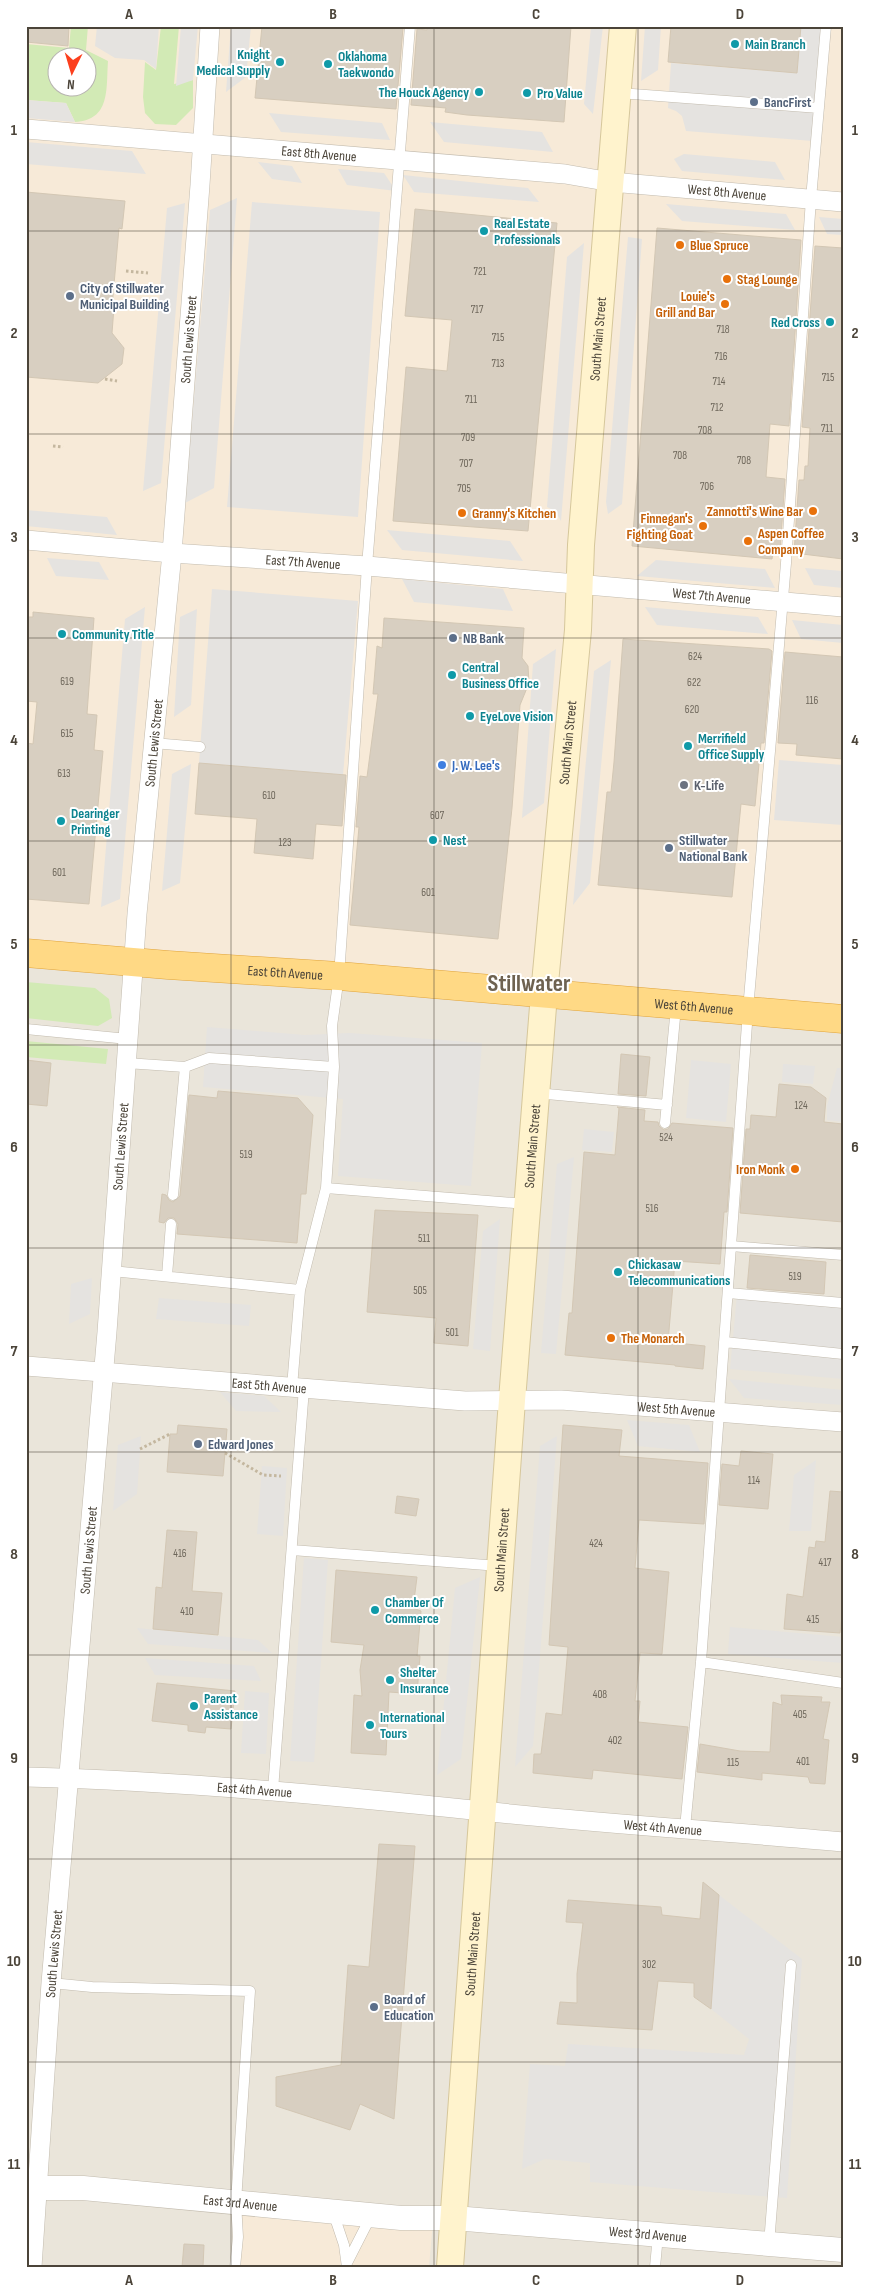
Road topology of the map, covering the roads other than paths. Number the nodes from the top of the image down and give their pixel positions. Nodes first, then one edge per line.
1 (210, 26) edge
2 (410, 26) edge
3 (623, 26) edge
4 (826, 26) edge
5 (618, 92) junction
6 (819, 108) junction
7 (26, 129) edge
8 (201, 144) junction
9 (400, 160) junction
10 (611, 182) junction
11 (811, 199) junction
12 (843, 202) edge
13 (26, 540) edge
14 (172, 553) junction
15 (367, 566) junction
16 (579, 585) junction
17 (782, 601) junction
18 (843, 607) edge
19 (153, 743) junction
20 (200, 747) dead end
21 (26, 954) edge
22 (133, 962) junction
23 (339, 976) junction
24 (544, 994) junction
25 (676, 1005) junction
26 (748, 1010) junction
27 (843, 1019) edge
28 (26, 1029) edge
29 (128, 1039) junction
30 (126, 1063) junction
31 (185, 1067) junction
32 (334, 1067) junction
33 (536, 1093) junction
34 (667, 1105) junction
35 (665, 1123) dead end
36 (326, 1188) junction
37 (173, 1195) dead end
38 (528, 1204) junction
39 (171, 1224) dead end
40 (731, 1246) junction
41 (843, 1255) edge
42 (112, 1271) junction
43 (167, 1276) junction
44 (300, 1290) junction
45 (728, 1293) junction
46 (843, 1303) edge
47 (724, 1342) junction
48 (843, 1354) edge
49 (26, 1366) edge
50 (103, 1372) junction
51 (298, 1387) junction
52 (512, 1400) junction
53 (719, 1412) junction
54 (843, 1422) edge
55 (292, 1550) junction
56 (500, 1566) junction
57 (701, 1662) junction
58 (843, 1683) edge
59 (26, 1777) edge
60 (69, 1778) junction
61 (273, 1790) junction
62 (483, 1811) junction
63 (686, 1828) junction
64 (843, 1842) edge
65 (791, 1965) dead end
66 (51, 1983) junction
67 (32, 2188) edge
68 (236, 2202) junction
69 (332, 2211) junction
70 (371, 2215) junction
71 (454, 2218) junction
72 (658, 2234) junction
73 (769, 2244) junction
74 (843, 2250) edge
75 (347, 2265) edge
76 (32, 2267) edge
77 (235, 2267) edge
78 (450, 2267) edge
79 (655, 2267) edge

1 - 8 street, South Lewis Street
2 - 9 lane
3 - 5 main road, South Main Street
4 - 6 lane
5 - 6 lane
5 - 10 main road, South Main Street
6 - 11 lane
7 - 8 street, East 8th Avenue
8 - 9 street, East 8th Avenue
8 - 14 street, South Lewis Street
9 - 10 street, East 8th Avenue
9 - 15 lane
10 - 11 street, West 8th Avenue
10 - 16 main road, South Main Street
11 - 12 street, West 8th Avenue
11 - 17 lane
13 - 14 street, East 7th Avenue
14 - 15 street, East 7th Avenue
14 - 19 street, South Lewis Street
15 - 16 street, East 7th Avenue
15 - 23 lane
16 - 17 street, West 7th Avenue
16 - 24 main road, South Main Street
17 - 18 street, West 7th Avenue
17 - 26 lane
19 - 20 lane
19 - 22 street, South Lewis Street
21 - 22 highway, East 6th Avenue
22 - 23 highway, East 6th Avenue
22 - 29 street, South Lewis Street
23 - 24 highway, East 6th Avenue
23 - 32 lane
24 - 25 highway, West 6th Avenue
24 - 33 main road, South Main Street
25 - 26 highway, West 6th Avenue
25 - 34 lane
26 - 27 highway, West 6th Avenue
26 - 40 lane
28 - 29 lane
29 - 30 street, South Lewis Street
30 - 31 lane
30 - 42 street, South Lewis Street
31 - 32 lane
31 - 37 lane
32 - 36 lane
33 - 34 lane
33 - 38 main road, South Main Street
34 - 35 lane
36 - 38 lane
36 - 44 lane
38 - 52 main road, South Main Street
39 - 43 lane
40 - 41 lane
40 - 45 lane
42 - 43 lane
42 - 50 street, South Lewis Street
43 - 44 lane
44 - 51 lane
45 - 46 lane
45 - 47 lane
47 - 48 lane
47 - 53 lane
49 - 50 street, East 5th Avenue
50 - 51 street, East 5th Avenue
50 - 60 street, South Lewis Street
51 - 52 street, East 5th Avenue
51 - 55 lane
52 - 53 street, West 5th Avenue
52 - 56 main road, South Main Street
53 - 54 street, West 5th Avenue
53 - 57 lane
55 - 56 lane
55 - 61 lane
56 - 62 main road, South Main Street
57 - 58 lane
57 - 63 lane
59 - 60 street, East 4th Avenue
60 - 61 street, East 4th Avenue
60 - 66 street, South Lewis Street
61 - 62 street, East 4th Avenue
62 - 63 street, West 4th Avenue
62 - 71 main road, South Main Street
63 - 64 street, West 4th Avenue
65 - 73 lane
66 - 67 street, South Lewis Street
66 - 68 lane
67 - 68 street, East 3rd Avenue
67 - 76 street, South Lewis Street
68 - 69 street, East 3rd Avenue
68 - 77 lane
69 - 70 street, East 3rd Avenue
69 - 75 lane
70 - 71 street, East 3rd Avenue
70 - 75 lane
71 - 72 street, West 3rd Avenue
71 - 78 main road, South Main Street
72 - 73 street, West 3rd Avenue
72 - 79 lane
73 - 74 street, West 3rd Avenue

